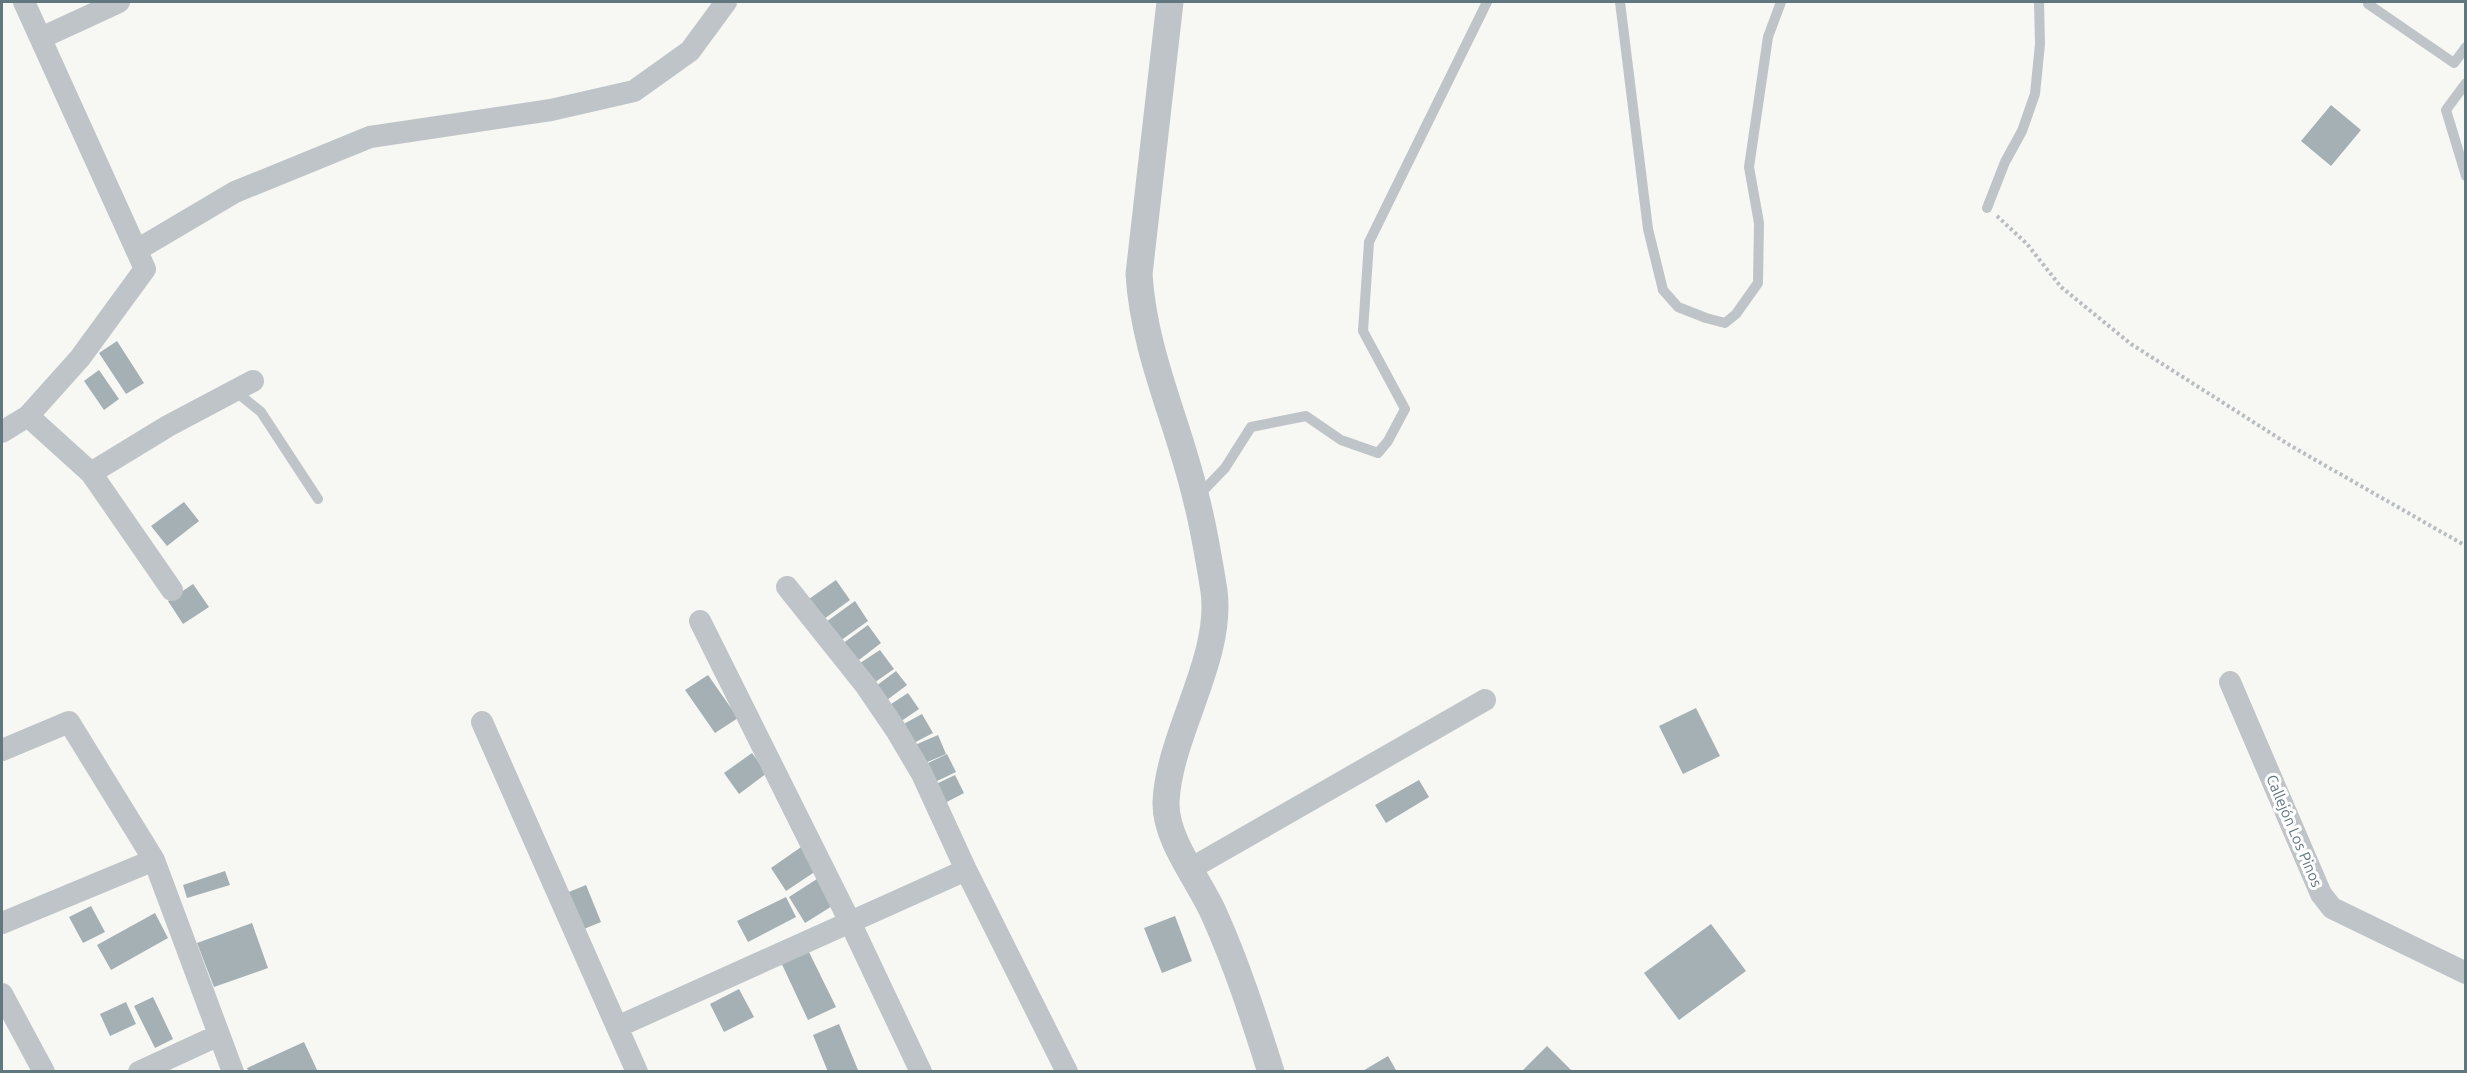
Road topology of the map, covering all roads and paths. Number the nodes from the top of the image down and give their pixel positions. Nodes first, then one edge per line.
1 (24, 2) edge
2 (118, 2) edge
3 (726, 2) edge
4 (1170, 2) edge
5 (1487, 2) edge
6 (1620, 2) edge
7 (1781, 2) edge
8 (2039, 2) edge
9 (2368, 2) edge
10 (40, 38) junction
11 (2466, 47) edge
12 (2466, 83) edge
13 (2466, 176) edge
14 (1987, 208) joint
15 (137, 250) junction
16 (243, 386) joint
17 (11, 421) edge
18 (92, 473) junction
19 (1196, 497) junction
20 (318, 499) dead end
21 (2466, 546) edge
22 (787, 587) dead end
23 (172, 590) dead end
24 (700, 621) dead end
25 (2230, 682) dead end
26 (1485, 700) dead end
27 (482, 722) dead end
28 (2, 750) edge
29 (154, 860) junction
30 (1190, 869) junction
31 (966, 870) junction
32 (850, 922) junction
33 (2, 923) edge
34 (2466, 973) edge
35 (2, 994) edge
36 (617, 1027) junction
37 (219, 1035) junction
38 (44, 1071) edge
39 (139, 1071) edge
40 (232, 1071) edge
41 (637, 1071) edge
42 (921, 1071) edge
43 (1067, 1071) edge
44 (1271, 1071) edge

1 - 10 street
2 - 10 street
3 - 15 street
4 - 19 street
5 - 19 lane
6 - 7 lane
8 - 14 lane
9 - 11 lane
10 - 15 street
12 - 13 lane
14 - 21 path
15 - 17 street
16 - 18 street
16 - 20 lane
17 - 18 street
18 - 23 street
19 - 30 street
22 - 31 street
24 - 32 street
25 - 34 street, Callejón Los Pinos
26 - 30 street
27 - 36 street
28 - 29 street
29 - 33 street
29 - 37 street
30 - 44 street
31 - 32 street
31 - 43 street
32 - 36 street
32 - 42 street
35 - 38 street
36 - 41 street
37 - 39 street
37 - 40 street

